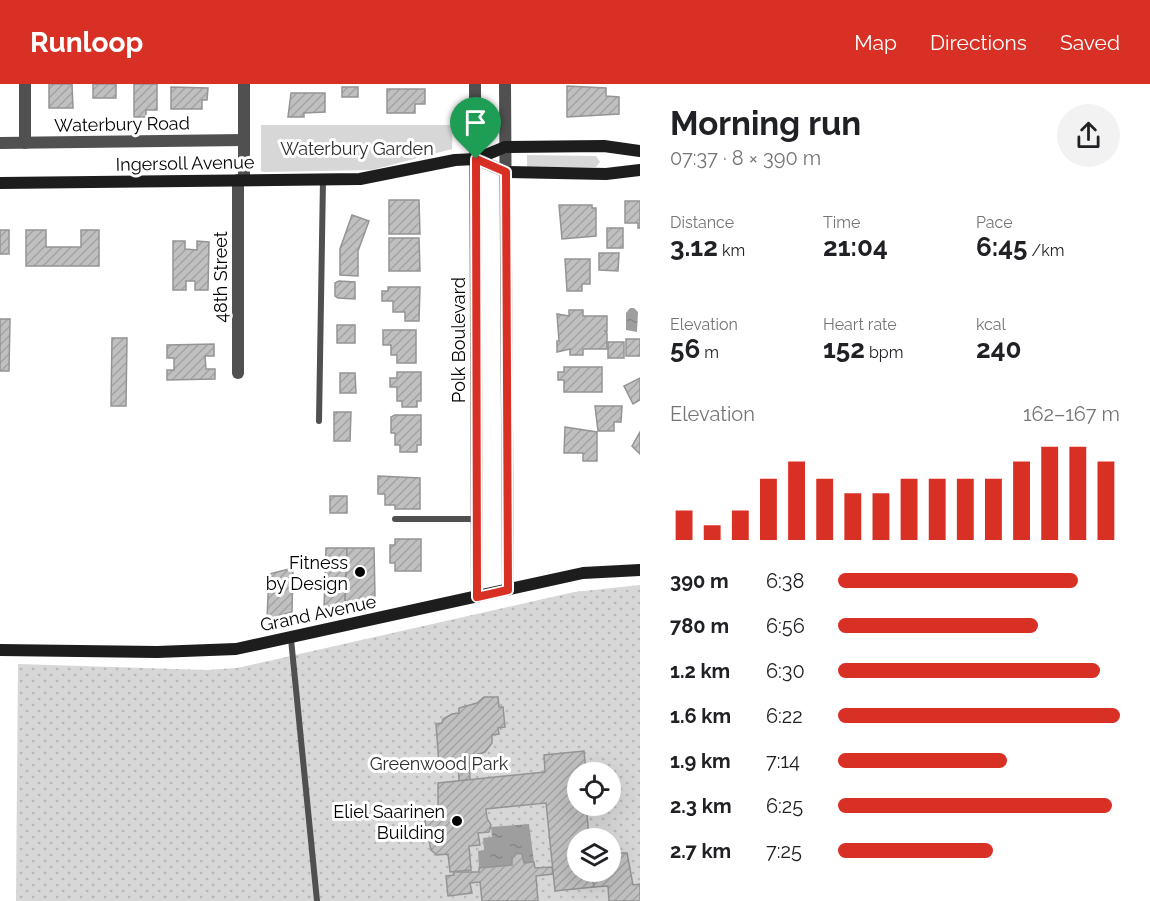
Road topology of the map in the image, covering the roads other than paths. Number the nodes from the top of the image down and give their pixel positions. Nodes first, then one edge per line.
1 (25, 84) edge
2 (244, 84) edge
3 (475, 84) edge
4 (505, 84) edge
5 (244, 140) junction
6 (0, 143) edge
7 (25, 143) junction
8 (506, 147) junction
9 (640, 151) edge
10 (476, 159) junction
11 (640, 170) edge
12 (506, 172) junction
13 (323, 179) junction
14 (241, 180) junction
15 (0, 183) edge
16 (238, 373) dead end
17 (319, 420) dead end
18 (395, 519) dead end
19 (477, 519) junction
20 (640, 570) edge
21 (508, 590) junction
22 (477, 597) junction
23 (291, 639) junction
24 (0, 650) edge
25 (317, 901) edge

1 - 7 street
2 - 5 street, 48th Street
3 - 10 street, Polk Boulevard
4 - 8 street
5 - 7 street, Waterbury Road
5 - 14 street, 48th Street
6 - 7 street, Waterbury Road
8 - 9 main road, Ingersoll Avenue
8 - 10 main road, Ingersoll Avenue
8 - 12 street
10 - 12 main road, Ingersoll Avenue
10 - 13 main road, Ingersoll Avenue
10 - 19 street, Polk Boulevard
11 - 12 main road, Ingersoll Avenue
12 - 21 street
13 - 14 main road, Ingersoll Avenue
13 - 17 lane
14 - 15 main road, Ingersoll Avenue
14 - 16 street, 48th Street
18 - 19 lane
19 - 22 street, Polk Boulevard
20 - 21 main road, Grand Avenue
21 - 22 main road, Grand Avenue
22 - 23 main road, Grand Avenue
23 - 24 main road, Grand Avenue
23 - 25 lane

